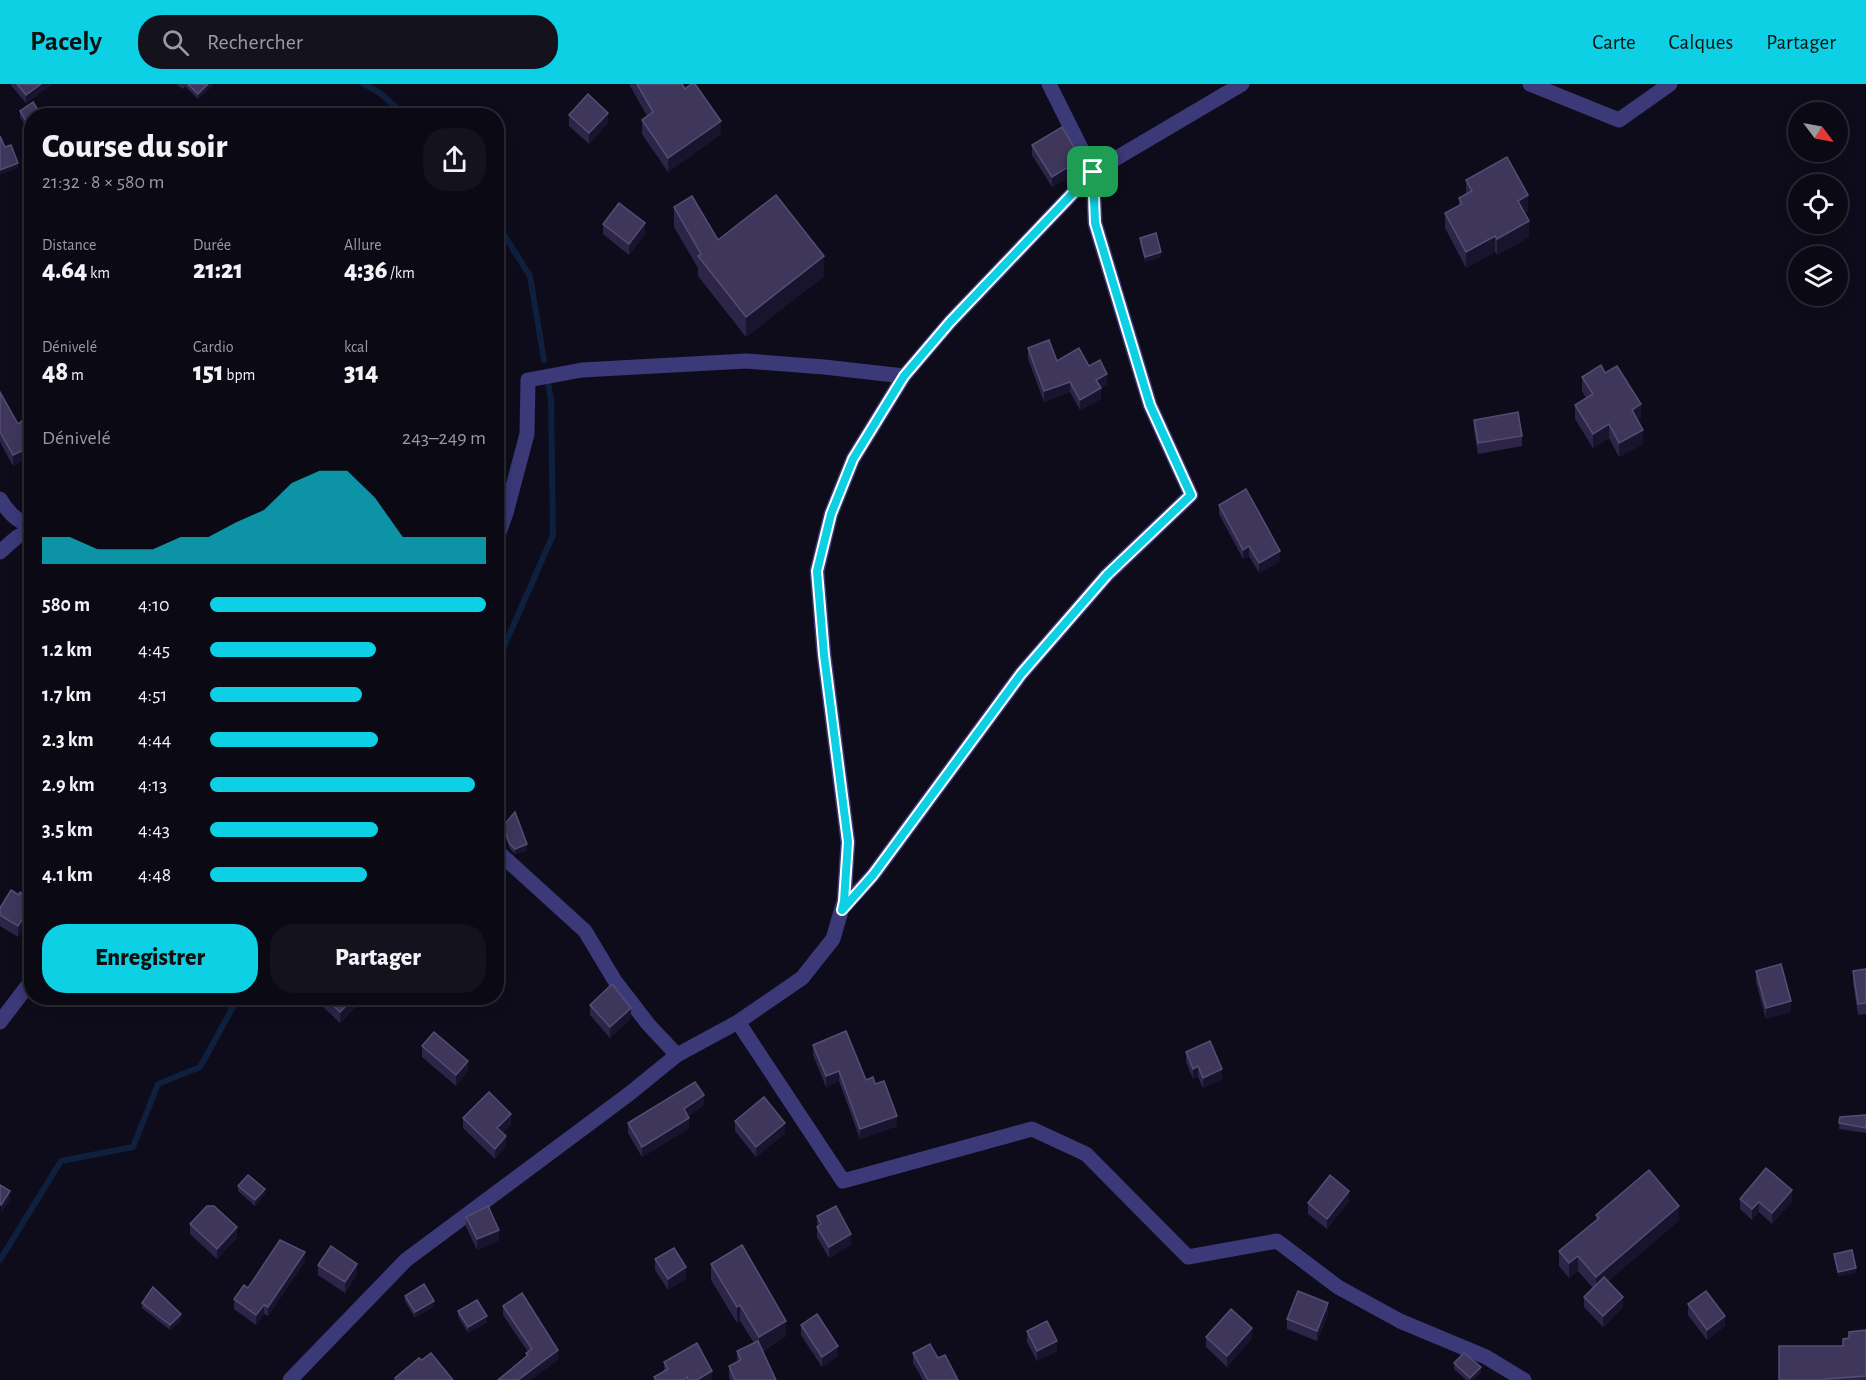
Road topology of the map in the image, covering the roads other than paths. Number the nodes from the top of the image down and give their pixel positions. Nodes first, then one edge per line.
1 (1049, 84) edge
2 (1242, 84) edge
3 (1530, 84) edge
4 (1670, 84) edge
5 (1093, 172) junction
6 (904, 376) junction
7 (0, 500) edge
8 (504, 519) edge
9 (24, 524) edge
10 (24, 533) edge
11 (0, 552) edge
12 (504, 857) edge
13 (842, 910) junction
14 (24, 990) edge
15 (0, 1022) edge
16 (738, 1022) junction
17 (677, 1055) junction
18 (291, 1380) edge
19 (1524, 1380) edge

1 - 5 street
2 - 5 street
3 - 4 street
5 - 6 street
5 - 13 street
6 - 8 street
6 - 13 street
7 - 9 street
10 - 11 street
12 - 17 street
13 - 16 street
14 - 15 street
16 - 17 street
16 - 19 street
17 - 18 street

